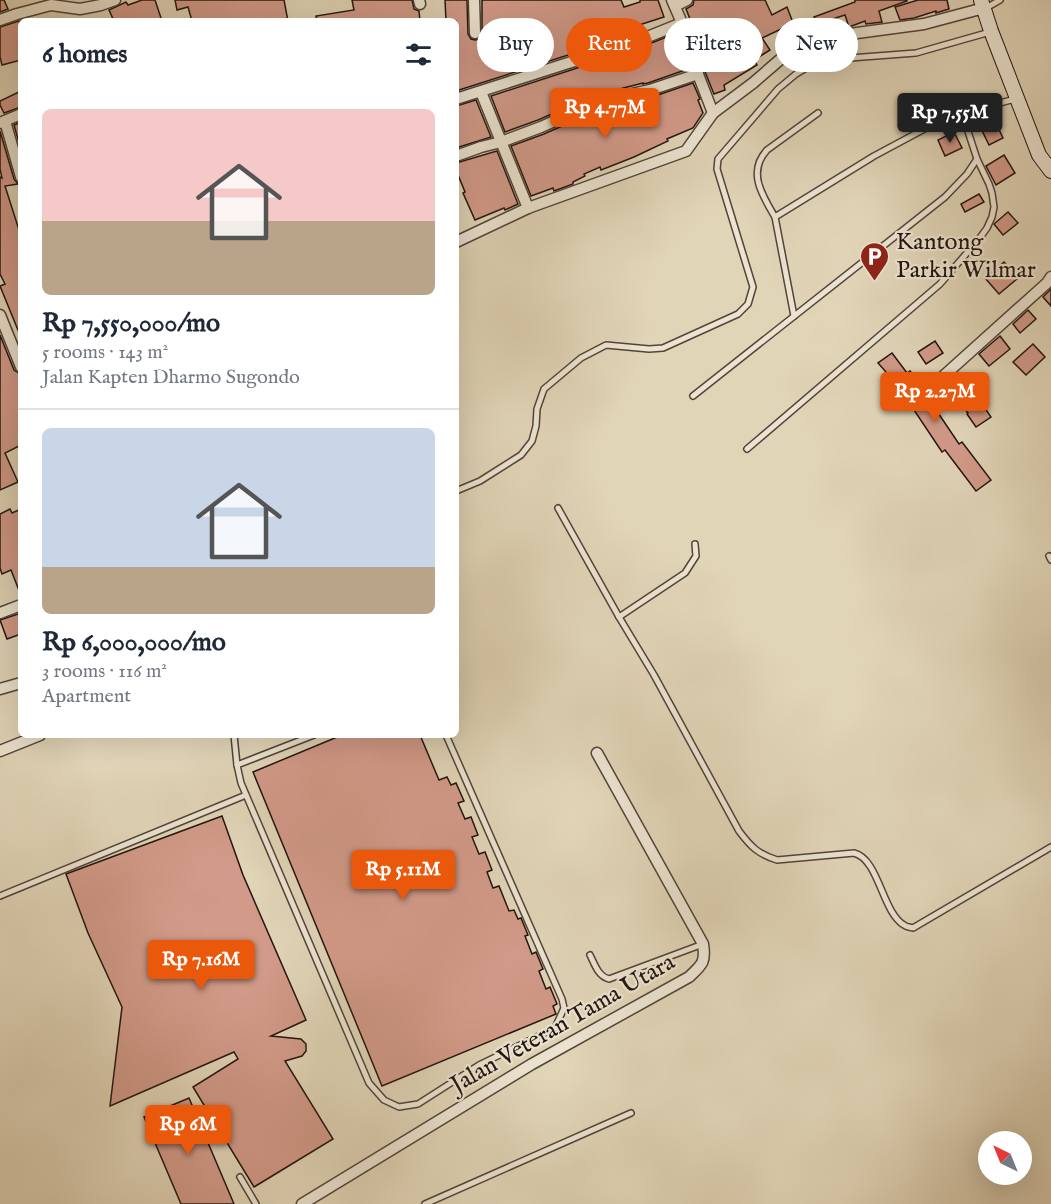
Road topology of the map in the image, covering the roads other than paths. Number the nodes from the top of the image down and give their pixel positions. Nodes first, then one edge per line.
1 (115, 0) edge
2 (474, 0) edge
3 (687, 0) edge
4 (1000, 0) edge
5 (673, 3) edge
6 (983, 4) edge
7 (680, 18) edge
8 (0, 20) edge
9 (664, 30) edge
10 (991, 31) junction
11 (476, 33) dead end
12 (698, 74) joint
13 (481, 92) junction
14 (459, 98) edge
15 (1017, 99) junction
16 (714, 113) junction
17 (818, 113) dead end
18 (962, 114) junction
19 (18, 115) edge
20 (3, 122) edge
21 (501, 142) junction
22 (459, 155) edge
23 (976, 159) junction
24 (18, 168) edge
25 (1051, 171) edge
26 (528, 208) junction
27 (775, 217) junction
28 (459, 241) edge
29 (1051, 277) edge
30 (0, 315) edge
31 (795, 316) junction
32 (18, 360) edge
33 (938, 381) dead end
34 (693, 396) dead end
35 (747, 448) dead end
36 (459, 490) edge
37 (558, 508) dead end
38 (695, 544) dead end
39 (18, 606) edge
40 (0, 613) edge
41 (619, 617) junction
42 (18, 684) edge
43 (0, 690) edge
44 (31, 738) edge
45 (234, 738) edge
46 (307, 738) edge
47 (447, 738) edge
48 (0, 750) edge
49 (597, 753) dead end
50 (237, 765) junction
51 (246, 795) junction
52 (1051, 847) edge
53 (0, 896) edge
54 (703, 944) junction
55 (590, 955) dead end
56 (631, 1113) dead end
57 (240, 1176) dead end
58 (256, 1204) edge
59 (302, 1204) edge
60 (425, 1204) edge

1 - 8 street
2 - 11 street
3 - 5 street
4 - 6 lane
5 - 7 street
6 - 10 main road
6 - 16 street
9 - 13 street
10 - 15 main road
10 - 36 lane
12 - 16 street
12 - 21 street
13 - 14 street
13 - 21 street
15 - 18 lane
15 - 25 main road
16 - 26 street
17 - 27 lane
18 - 23 lane
18 - 27 lane
19 - 20 street
20 - 24 street
21 - 22 street
21 - 26 street
23 - 31 lane
23 - 35 lane
26 - 28 street
27 - 31 lane
29 - 33 street
30 - 32 street
31 - 34 lane
37 - 41 lane
38 - 41 lane
39 - 40 street
41 - 52 lane
42 - 43 street
44 - 48 street
45 - 50 lane
46 - 50 lane
47 - 51 lane
49 - 54 street, Jalan Veteran Tama Utara
50 - 51 lane
51 - 53 lane
54 - 55 lane
54 - 59 street, Jalan Veteran Tama Utara
56 - 60 lane
57 - 58 lane

